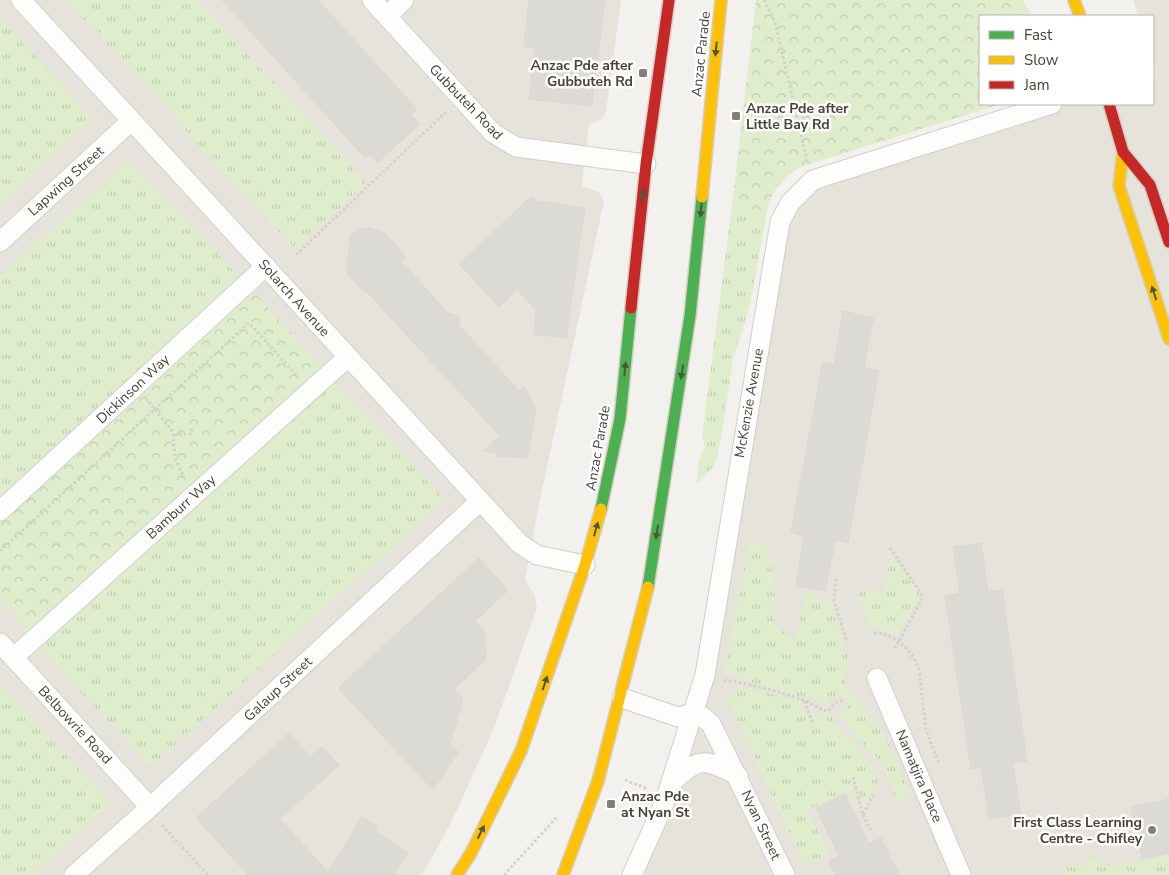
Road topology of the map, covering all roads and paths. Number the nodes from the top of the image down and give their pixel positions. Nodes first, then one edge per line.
1 (21, 0) edge
2 (372, 0) edge
3 (404, 0) edge
4 (669, 0) edge
5 (721, 0) edge
6 (764, 0) edge
7 (1074, 0) edge
8 (1080, 15) edge
9 (387, 16) junction
10 (460, 98) junction
11 (1049, 105) edge
12 (1109, 105) edge
13 (131, 121) junction
14 (1123, 152) junction
15 (646, 164) junction
16 (812, 180) junction
17 (0, 242) edge
18 (1169, 242) edge
19 (296, 255) dead end
20 (266, 266) junction
21 (1169, 339) edge
22 (348, 357) junction
23 (135, 387) junction
24 (310, 391) junction
25 (155, 409) junction
26 (192, 428) dead end
27 (174, 435) junction
28 (197, 493) junction
29 (480, 501) junction
30 (0, 510) edge
31 (890, 548) dead end
32 (0, 551) edge
33 (585, 565) junction
34 (836, 579) dead end
35 (874, 632) dead end
36 (899, 641) junction
37 (847, 642) dead end
38 (0, 644) edge
39 (895, 648) dead end
40 (13, 658) junction
41 (878, 678) dead end
42 (723, 680) dead end
43 (622, 698) junction
44 (845, 699) dead end
45 (804, 701) junction
46 (694, 713) junction
47 (813, 725) dead end
48 (943, 773) dead end
49 (738, 776) junction
50 (853, 777) dead end
51 (670, 785) junction
52 (873, 795) dead end
53 (149, 808) junction
54 (863, 815) junction
55 (558, 816) dead end
56 (871, 830) dead end
57 (74, 875) edge
58 (208, 875) edge
59 (457, 875) edge
60 (504, 875) edge
61 (563, 875) edge
62 (632, 875) edge
63 (785, 875) edge
64 (961, 875) edge

1 - 13 street, Solarch Avenue
2 - 9 street, Gubbuteh Road
3 - 9 street
4 - 15 main road, Anzac Parade
5 -> 43 main road, Anzac Parade
6 - 16 path
7 - 8 main road
9 - 10 street, Gubbuteh Road
10 - 15 street, Gubbuteh Road
10 - 19 path
11 - 16 street, McKenzie Avenue
12 - 14 main road
13 - 17 street, Lapwing Street
13 - 20 street, Solarch Avenue
14 - 18 main road
21 -> 14 main road
33 -> 15 main road, Anzac Parade
16 - 46 street, McKenzie Avenue
20 - 22 street, Solarch Avenue
20 - 23 street, Dickinson Way
22 - 24 street, Bamburr Way
22 - 29 street, Solarch Avenue
23 - 25 path
23 - 30 street, Dickinson Way
24 - 25 path
24 - 28 street, Bamburr Way
25 - 27 path
25 - 32 path
26 - 27 path
27 - 28 path
28 - 40 street, Bamburr Way
29 - 33 street, Solarch Avenue
29 - 53 street, Galaup Street
31 - 36 path
59 -> 33 main road, Anzac Parade
34 - 37 path
35 - 36 path
36 - 39 path
36 - 48 path
38 - 40 street, Belbowrie Road
40 - 53 street, Belbowrie Road
41 - 64 street, Namatjira Place
42 - 45 path
43 - 46 street
43 - 61 main road, Anzac Parade
44 - 45 path
45 - 47 path
46 - 49 street, Nyan Street
46 - 51 street, McKenzie Avenue
49 - 51 street, Nyan Street
49 - 63 street, Nyan Street
50 - 54 path
51 - 62 street, McKenzie Avenue
52 - 54 path
53 - 57 street, Galaup Street
53 - 58 path
54 - 56 path
55 - 60 path

